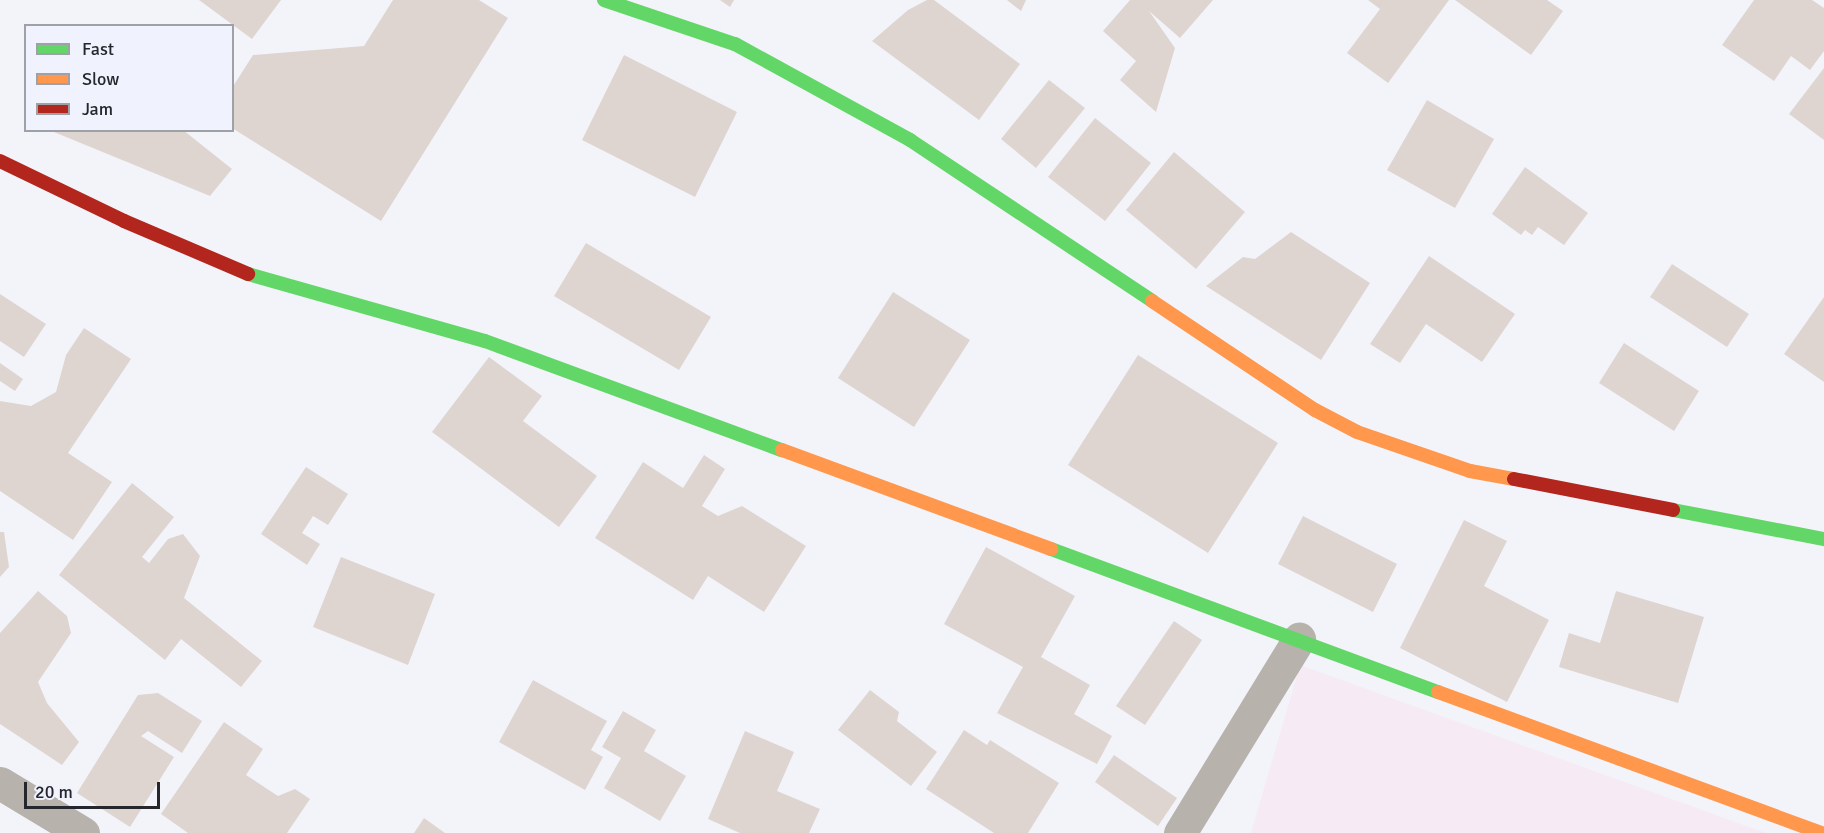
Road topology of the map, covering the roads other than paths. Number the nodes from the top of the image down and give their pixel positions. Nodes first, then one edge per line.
1 (604, 0) edge
2 (0, 161) edge
3 (1824, 539) edge
4 (1299, 639) junction
5 (0, 783) edge
6 (83, 833) edge
7 (1180, 833) edge
8 (1822, 833) edge

1 - 3 street
2 - 4 street
4 - 7 street
4 - 8 street
5 - 6 street

